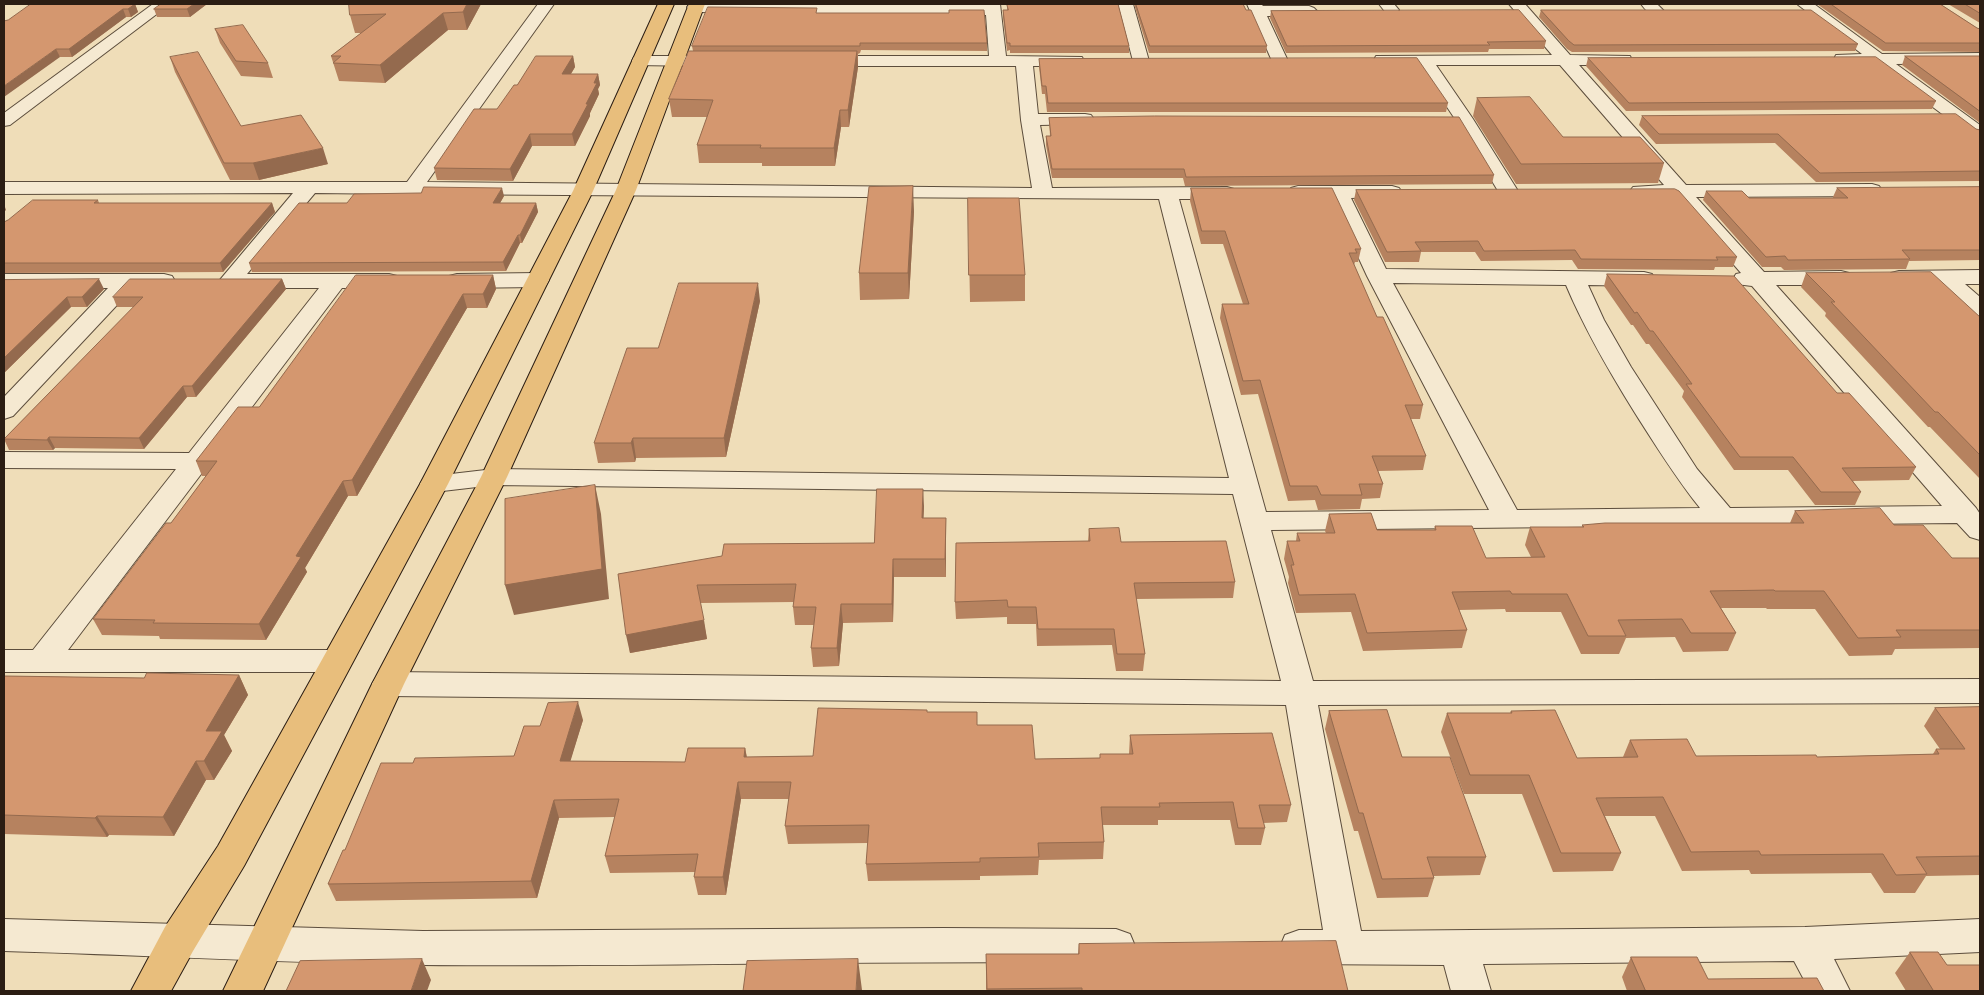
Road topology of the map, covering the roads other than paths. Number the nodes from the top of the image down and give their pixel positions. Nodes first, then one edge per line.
1 (546, 4) edge
2 (666, 4) edge
3 (1125, 4) edge
4 (132, 5) edge
5 (161, 5) edge
6 (696, 6) edge
7 (828, 7) edge
8 (994, 7) edge
9 (1256, 7) edge
10 (1389, 7) edge
11 (1515, 8) edge
12 (1647, 8) edge
13 (1804, 8) edge
14 (1324, 10) edge
15 (1372, 10) edge
16 (1410, 10) edge
17 (1542, 10) edge
18 (1676, 10) edge
19 (1980, 58) edge
20 (1878, 59) junction
21 (1367, 60) edge
22 (1424, 60) junction
23 (1565, 60) junction
24 (1643, 60) edge
25 (1830, 60) edge
26 (640, 61) junction
27 (676, 61) junction
28 (725, 61) edge
29 (803, 61) edge
30 (1092, 61) edge
31 (1122, 61) edge
32 (1141, 61) junction
33 (1161, 61) edge
34 (1260, 61) edge
35 (1280, 61) junction
36 (1300, 61) edge
37 (998, 62) junction
38 (1024, 62) junction
39 (1927, 116) edge
40 (1957, 116) junction
41 (1106, 118) edge
42 (1445, 118) edge
43 (1617, 118) junction
44 (1637, 118) dead end
45 (5, 119) edge
46 (1464, 119) junction
47 (1030, 120) junction
48 (1980, 133) edge
49 (4, 188) edge
50 (48, 188) junction
51 (309, 188) junction
52 (1893, 189) edge
53 (411, 190) junction
54 (626, 190) junction
55 (1679, 190) junction
56 (583, 191) junction
57 (1622, 191) edge
58 (1281, 192) edge
59 (1338, 192) junction
60 (1408, 192) edge
61 (1488, 192) edge
62 (1167, 193) junction
63 (1243, 193) edge
64 (1043, 194) junction
65 (26, 206) edge
66 (1378, 276) junction
67 (1944, 277) junction
68 (1980, 277) edge
69 (1574, 278) junction
70 (1661, 279) edge
71 (1728, 279) edge
72 (1757, 279) junction
73 (538, 280) junction
74 (4, 281) edge
75 (127, 281) junction
76 (183, 281) edge
77 (336, 282) junction
78 (1980, 309) edge
79 (4, 411) edge
80 (4, 460) edge
81 (197, 461) junction
82 (494, 477) junction
83 (434, 484) junction
84 (1245, 486) junction
85 (1722, 516) junction
86 (1507, 518) junction
87 (1255, 521) junction
88 (1973, 522) edge
89 (4, 661) edge
90 (42, 661) junction
91 (336, 661) junction
92 (388, 684) junction
93 (1980, 691) edge
94 (1300, 693) junction
95 (4, 935) edge
96 (1980, 936) edge
97 (179, 939) junction
98 (265, 944) junction
99 (1805, 944) junction
100 (1153, 947) edge
101 (1345, 947) junction
102 (1268, 948) edge
103 (1458, 948) junction
104 (151, 991) edge
105 (242, 991) edge
106 (1471, 991) edge
107 (1830, 991) edge

1 - 53 street
2 - 26 main road
3 - 32 street
4 - 5 street
5 - 45 street
6 - 7 street
6 - 27 main road
7 - 8 street
8 - 37 street
9 - 14 street
9 - 35 street
10 - 15 street
10 - 16 street
11 - 17 street
11 - 23 street
12 - 18 street
13 - 20 street
19 - 20 street
20 - 25 street
20 - 40 street
21 - 22 street
22 - 23 street
22 - 46 street
23 - 24 street
23 - 43 street
26 - 27 street
26 - 56 main road
27 - 28 street
27 - 54 main road
29 - 37 street
30 - 38 street
31 - 32 street
32 - 33 street
34 - 35 street
35 - 36 street
37 - 38 street
38 - 47 street
39 - 40 street
40 - 48 street
41 - 47 street
42 - 46 street
43 - 44 street
43 - 55 street
46 - 61 street
47 - 64 street
49 - 50 street
50 - 51 street
50 - 65 street
51 - 53 street
51 - 77 street
52 - 55 street
53 - 56 street
54 - 56 street
54 - 64 street
54 - 82 main road
55 - 57 street
55 - 72 street
56 - 73 main road
58 - 59 street
59 - 60 street
59 - 66 street
62 - 63 street
62 - 64 street
62 - 84 street
66 - 69 street
66 - 86 street
67 - 68 street
67 - 72 street
67 - 78 street
69 - 70 street
69 - 85 street
71 - 72 street
72 - 88 street
73 - 77 street
73 - 83 main road
74 - 75 street
75 - 76 street
75 - 79 street
77 - 81 street
80 - 81 street
81 - 90 street
82 - 83 street
82 - 84 street
82 - 92 main road
83 - 91 main road
84 - 87 street
85 - 86 street
85 - 88 street
86 - 87 street
87 - 94 street
89 - 90 street
90 - 91 street
91 - 97 main road
92 - 94 street
92 - 98 main road
93 - 94 street
94 - 101 street
95 - 97 street
96 - 99 street
97 - 98 street
97 - 104 main road
98 - 100 street
98 - 105 main road
99 - 103 street
99 - 107 street
101 - 102 street
101 - 103 street
103 - 106 street

